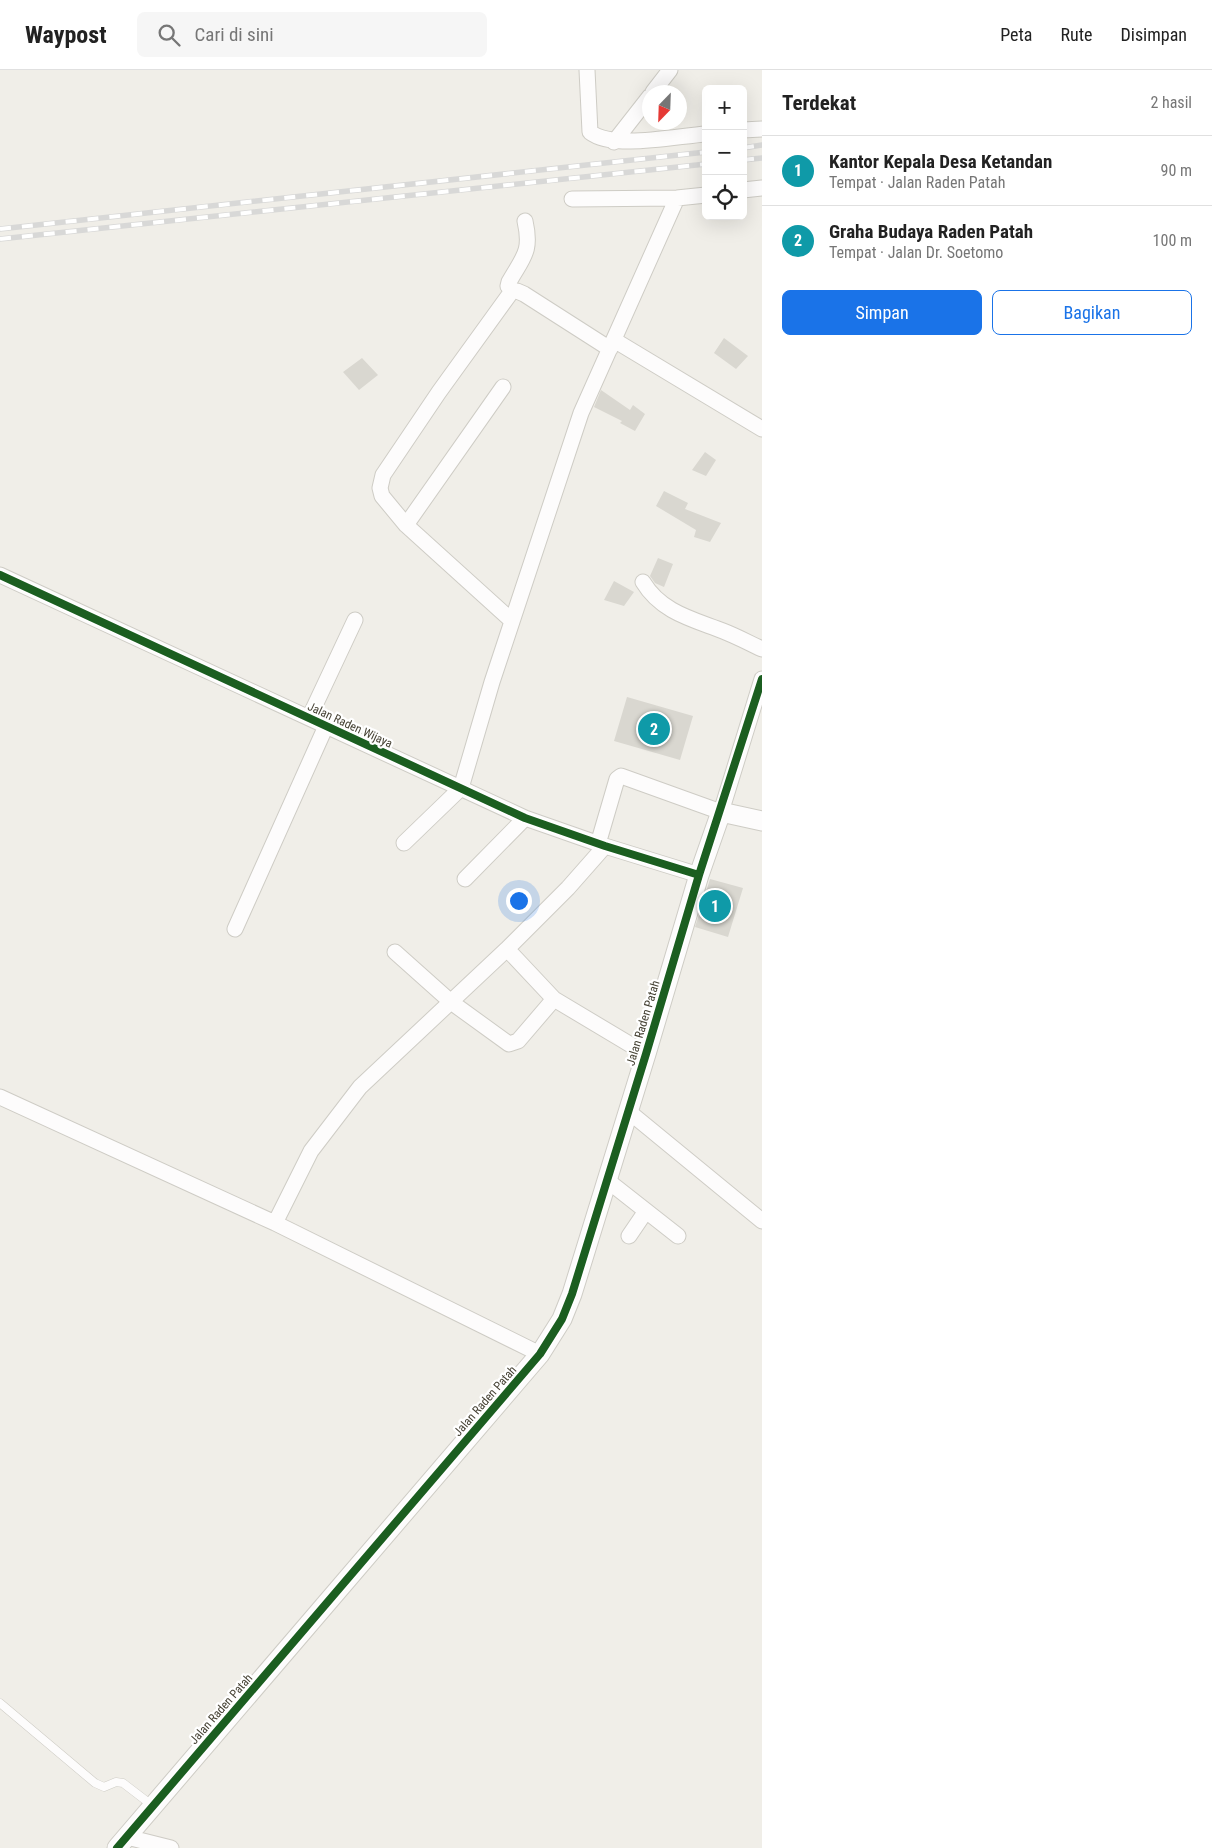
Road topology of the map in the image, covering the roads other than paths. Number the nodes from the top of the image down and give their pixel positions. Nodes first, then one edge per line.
1 (587, 70) edge
2 (670, 70) edge
3 (658, 85) edge
4 (642, 106) edge
5 (762, 129) edge
6 (747, 130) edge
7 (702, 134) edge
8 (614, 142) junction
9 (762, 188) edge
10 (747, 190) edge
11 (702, 195) edge
12 (677, 198) junction
13 (572, 199) dead end
14 (525, 221) dead end
15 (512, 292) junction
16 (612, 345) junction
17 (502, 388) dead end
18 (762, 429) edge
19 (406, 525) junction
20 (0, 575) edge
21 (643, 582) dead end
22 (355, 620) dead end
23 (512, 621) junction
24 (762, 649) edge
25 (762, 679) edge
26 (309, 718) junction
27 (326, 726) junction
28 (461, 788) junction
29 (721, 812) junction
30 (525, 818) junction
31 (762, 821) edge
32 (404, 843) dead end
33 (601, 845) junction
34 (699, 875) junction
35 (465, 879) dead end
36 (235, 929) dead end
37 (507, 949) junction
38 (396, 952) dead end
39 (554, 999) junction
40 (451, 1002) junction
41 (646, 1054) junction
42 (0, 1098) edge
43 (628, 1111) junction
44 (608, 1181) junction
45 (646, 1211) junction
46 (762, 1221) edge
47 (275, 1223) junction
48 (629, 1236) dead end
49 (678, 1236) dead end
50 (540, 1354) junction
51 (0, 1703) edge
52 (153, 1806) junction
53 (122, 1842) edge
54 (171, 1848) edge

1 - 8 street
2 - 3 street
4 - 8 street
5 - 6 street
7 - 8 street
9 - 10 street
11 - 12 street
12 - 13 street
12 - 16 street
14 - 15 street
15 - 16 street
15 - 19 street
16 - 18 street
16 - 23 street
17 - 19 street
19 - 23 street
20 - 26 street, Jalan Raden Wijaya
21 - 24 street
22 - 26 street
23 - 28 street
25 - 29 street
26 - 27 street, Jalan Raden Wijaya
27 - 28 street, Jalan Raden Wijaya
27 - 36 street
28 - 30 street, Jalan Raden Wijaya
28 - 32 street
29 - 31 street
29 - 33 street
29 - 34 street, Jalan Raden Patah
30 - 33 street, Jalan Raden Wijaya
30 - 35 street
33 - 34 street, Jalan Raden Wijaya
33 - 37 street
34 - 41 street, Jalan Raden Patah
37 - 39 street
37 - 40 street
38 - 40 street
39 - 40 street
39 - 41 street
40 - 47 street
41 - 43 street, Jalan Raden Patah
42 - 47 street
43 - 44 street, Jalan Raden Patah
43 - 46 street
44 - 45 street
44 - 50 street, Jalan Raden Patah
45 - 48 street
45 - 49 street
47 - 50 street
50 - 52 street, Jalan Raden Patah
51 - 52 lane
52 - 53 street, Jalan Raden Patah
53 - 54 street

